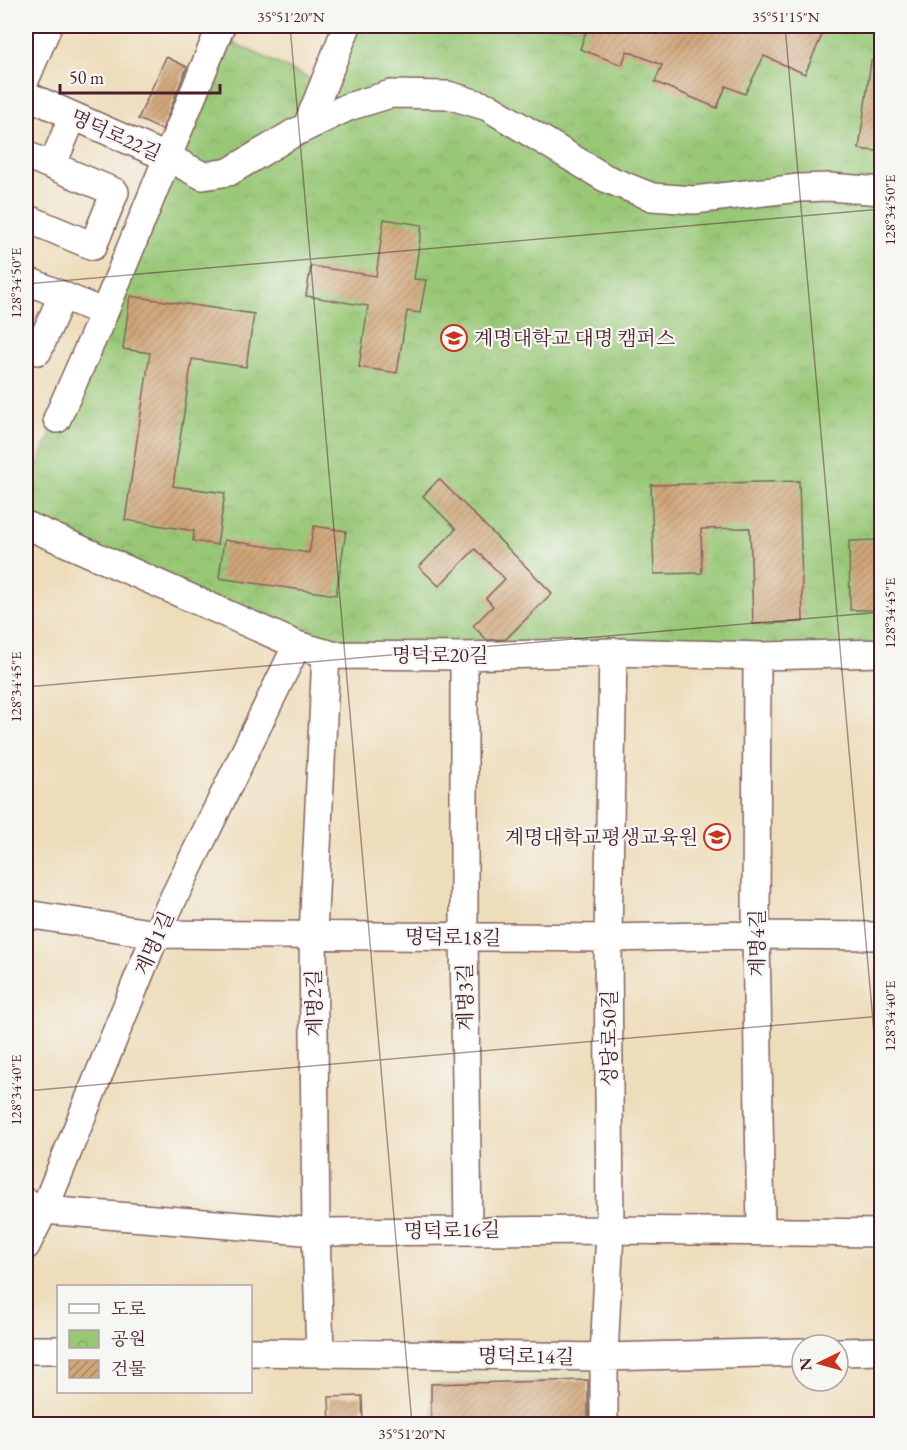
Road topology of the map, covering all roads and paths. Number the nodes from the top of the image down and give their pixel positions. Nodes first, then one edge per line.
1 (48, 26) edge
2 (221, 26) edge
3 (347, 26) edge
4 (26, 78) edge
5 (26, 95) edge
6 (73, 116) junction
7 (308, 126) junction
8 (26, 155) edge
9 (170, 159) junction
10 (52, 166) junction
11 (882, 191) edge
12 (26, 218) edge
13 (26, 280) edge
14 (62, 296) junction
15 (104, 313) junction
16 (38, 351) dead end
17 (57, 419) dead end
18 (26, 525) edge
19 (297, 645) junction
20 (613, 652) junction
21 (327, 653) junction
22 (882, 653) edge
23 (464, 656) junction
24 (757, 656) junction
25 (26, 914) edge
26 (156, 934) junction
27 (313, 935) junction
28 (756, 935) junction
29 (882, 936) edge
30 (464, 937) junction
31 (608, 938) junction
32 (35, 1207) edge
33 (468, 1230) junction
34 (610, 1230) junction
35 (761, 1231) junction
36 (316, 1232) junction
37 (882, 1233) edge
38 (26, 1246) edge
39 (26, 1350) edge
40 (57, 1350) edge
41 (882, 1351) edge
42 (252, 1352) edge
43 (790, 1352) edge
44 (850, 1352) edge
45 (320, 1353) junction
46 (604, 1357) junction
47 (604, 1425) edge

1 - 4 street
2 - 9 street
3 - 7 street
5 - 6 street, 명덕로22길
6 - 9 street, 명덕로22길
6 - 10 street
7 - 9 street, 명덕로22길
7 - 11 street, 명덕로22길
8 - 10 street
9 - 15 street
10 - 12 street
13 - 14 street
14 - 15 street
14 - 16 street
15 - 17 street
18 - 19 street, 명덕로20길
19 - 21 street, 명덕로20길
19 - 26 street, 계명1길
20 - 23 street, 명덕로20길
20 - 24 street, 명덕로20길
20 - 31 street, 성당로50길
21 - 23 street, 명덕로20길
21 - 27 street, 계명2길
22 - 24 street, 명덕로20길
23 - 30 street, 계명3길
24 - 28 street, 계명4길
25 - 26 street, 명덕로18길
26 - 27 street, 명덕로18길
26 - 32 street, 계명1길
27 - 30 street, 명덕로18길
27 - 36 street, 계명2길
28 - 29 street, 명덕로18길
28 - 31 street, 명덕로18길
28 - 35 street, 계명4길
30 - 31 street, 명덕로18길
30 - 33 street, 계명3길
31 - 34 street, 성당로50길
32 - 36 street, 명덕로16길
32 - 38 street, 계명1길
33 - 34 street, 명덕로16길
33 - 36 street, 명덕로16길
34 - 35 street, 명덕로16길
34 - 46 street, 성당로50길
35 - 37 street, 명덕로16길
36 - 45 street, 계명2길
39 - 40 street
41 - 44 street
42 - 45 street, 명덕로14길
43 - 46 street, 명덕로14길
45 - 46 street, 명덕로14길
46 - 47 street, 성당로50길

